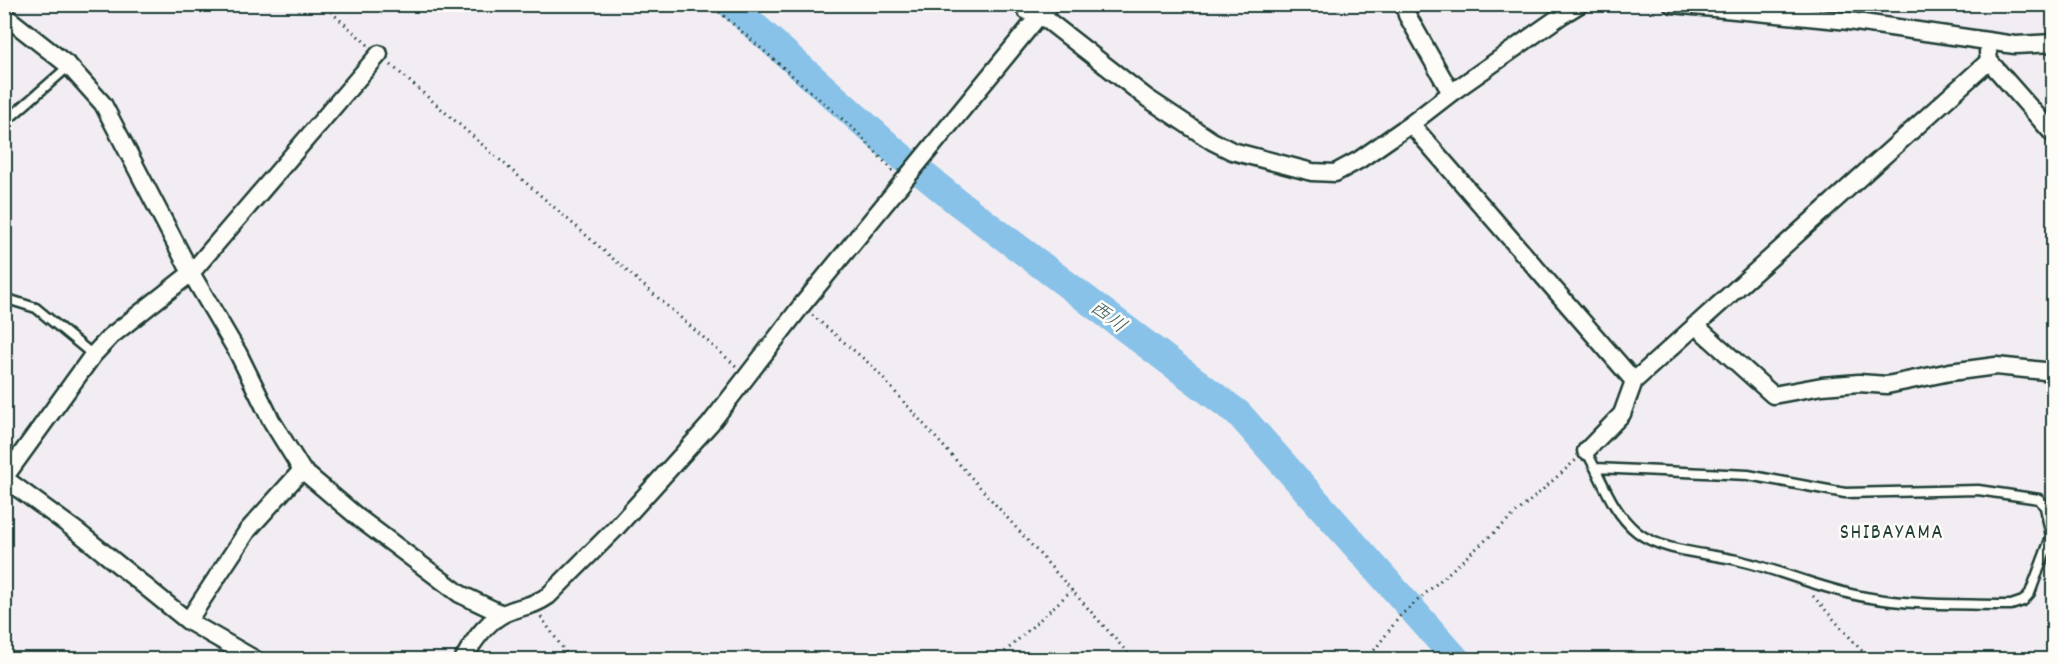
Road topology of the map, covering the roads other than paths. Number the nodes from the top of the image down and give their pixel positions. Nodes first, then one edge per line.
1 (1021, 4) edge
2 (1050, 4) edge
3 (1404, 4) edge
4 (1580, 4) edge
5 (1672, 4) edge
6 (4, 15) edge
7 (1038, 17) junction
8 (1987, 41) junction
9 (2054, 43) edge
10 (379, 54) road end
11 (1989, 61) junction
12 (69, 66) junction
13 (1452, 93) junction
14 (4, 123) edge
15 (1411, 124) junction
16 (2054, 135) edge
17 (191, 273) junction
18 (4, 298) edge
19 (1695, 325) junction
20 (93, 355) junction
21 (2054, 372) edge
22 (1634, 381) junction
23 (1586, 451) joint
24 (1596, 468) junction
25 (302, 470) junction
26 (4, 478) edge
27 (2052, 537) edge
28 (502, 614) junction
29 (188, 621) junction
30 (256, 660) edge
31 (463, 660) edge

1 - 7 street
2 - 7 street
3 - 13 street
4 - 13 street
5 - 8 street
6 - 12 street
7 - 15 street
7 - 28 street
8 - 9 street
8 - 11 street
10 - 17 street
11 - 16 street
11 - 19 street
12 - 14 lane
12 - 17 street
13 - 15 street
15 - 22 street
17 - 20 street
17 - 25 street
18 - 20 lane
19 - 21 street
19 - 22 street
20 - 26 street
22 - 23 street
23 - 24 lane
24 - 27 lane
24 - 27 lane
25 - 28 street
25 - 29 street
26 - 29 street
28 - 31 street
29 - 30 street

